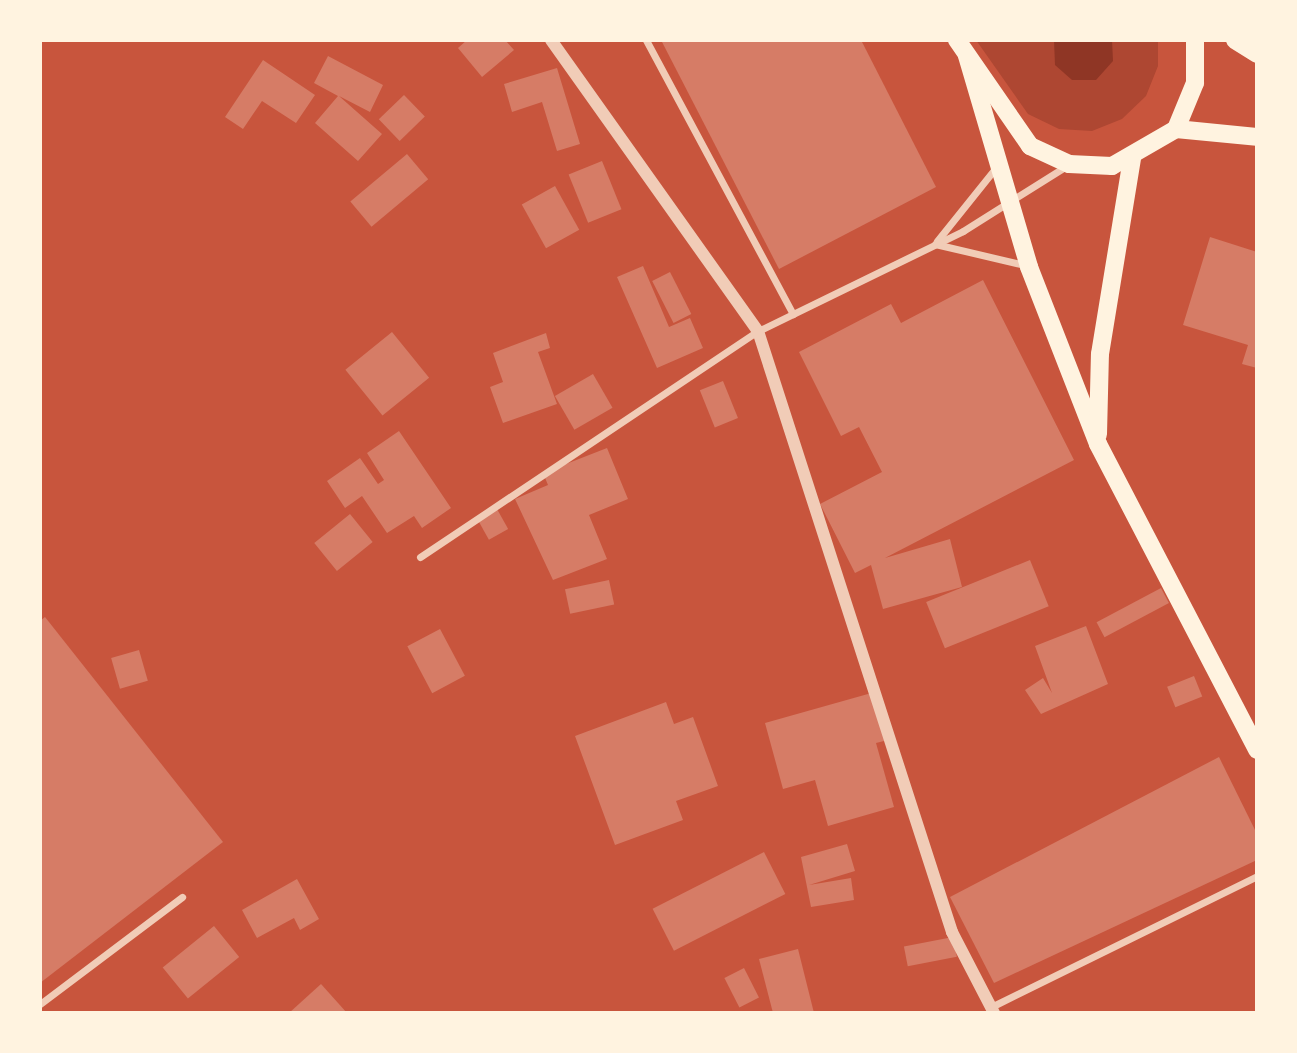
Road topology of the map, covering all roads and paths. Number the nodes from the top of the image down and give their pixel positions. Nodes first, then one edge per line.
1 (551, 40) edge
2 (646, 40) edge
3 (957, 40) edge
4 (1195, 40) edge
5 (1235, 40) edge
6 (1257, 54) edge
7 (967, 56) junction
8 (1176, 129) junction
9 (1257, 137) edge
10 (1132, 159) junction
11 (1069, 164) junction
12 (998, 166) junction
13 (1009, 205) junction
14 (934, 244) junction
15 (1029, 267) junction
16 (793, 314) junction
17 (758, 331) junction
18 (1098, 444) junction
19 (420, 557) dead end
20 (1257, 750) edge
21 (1257, 876) edge
22 (182, 897) dead end
23 (40, 1004) edge
24 (992, 1010) edge

1 - 17 street
2 - 16 street
3 - 7 main road
4 - 8 main road
5 - 6 main road
7 - 11 main road
7 - 12 main road
8 - 9 main road
8 - 10 main road
10 - 11 main road
10 - 18 main road
11 - 13 street
12 - 13 main road
12 - 14 street
13 - 14 street
13 - 15 main road
14 - 15 street
14 - 16 street
15 - 18 main road
16 - 17 street
17 - 19 street
17 - 24 street
18 - 20 main road
21 - 24 street
22 - 23 street

